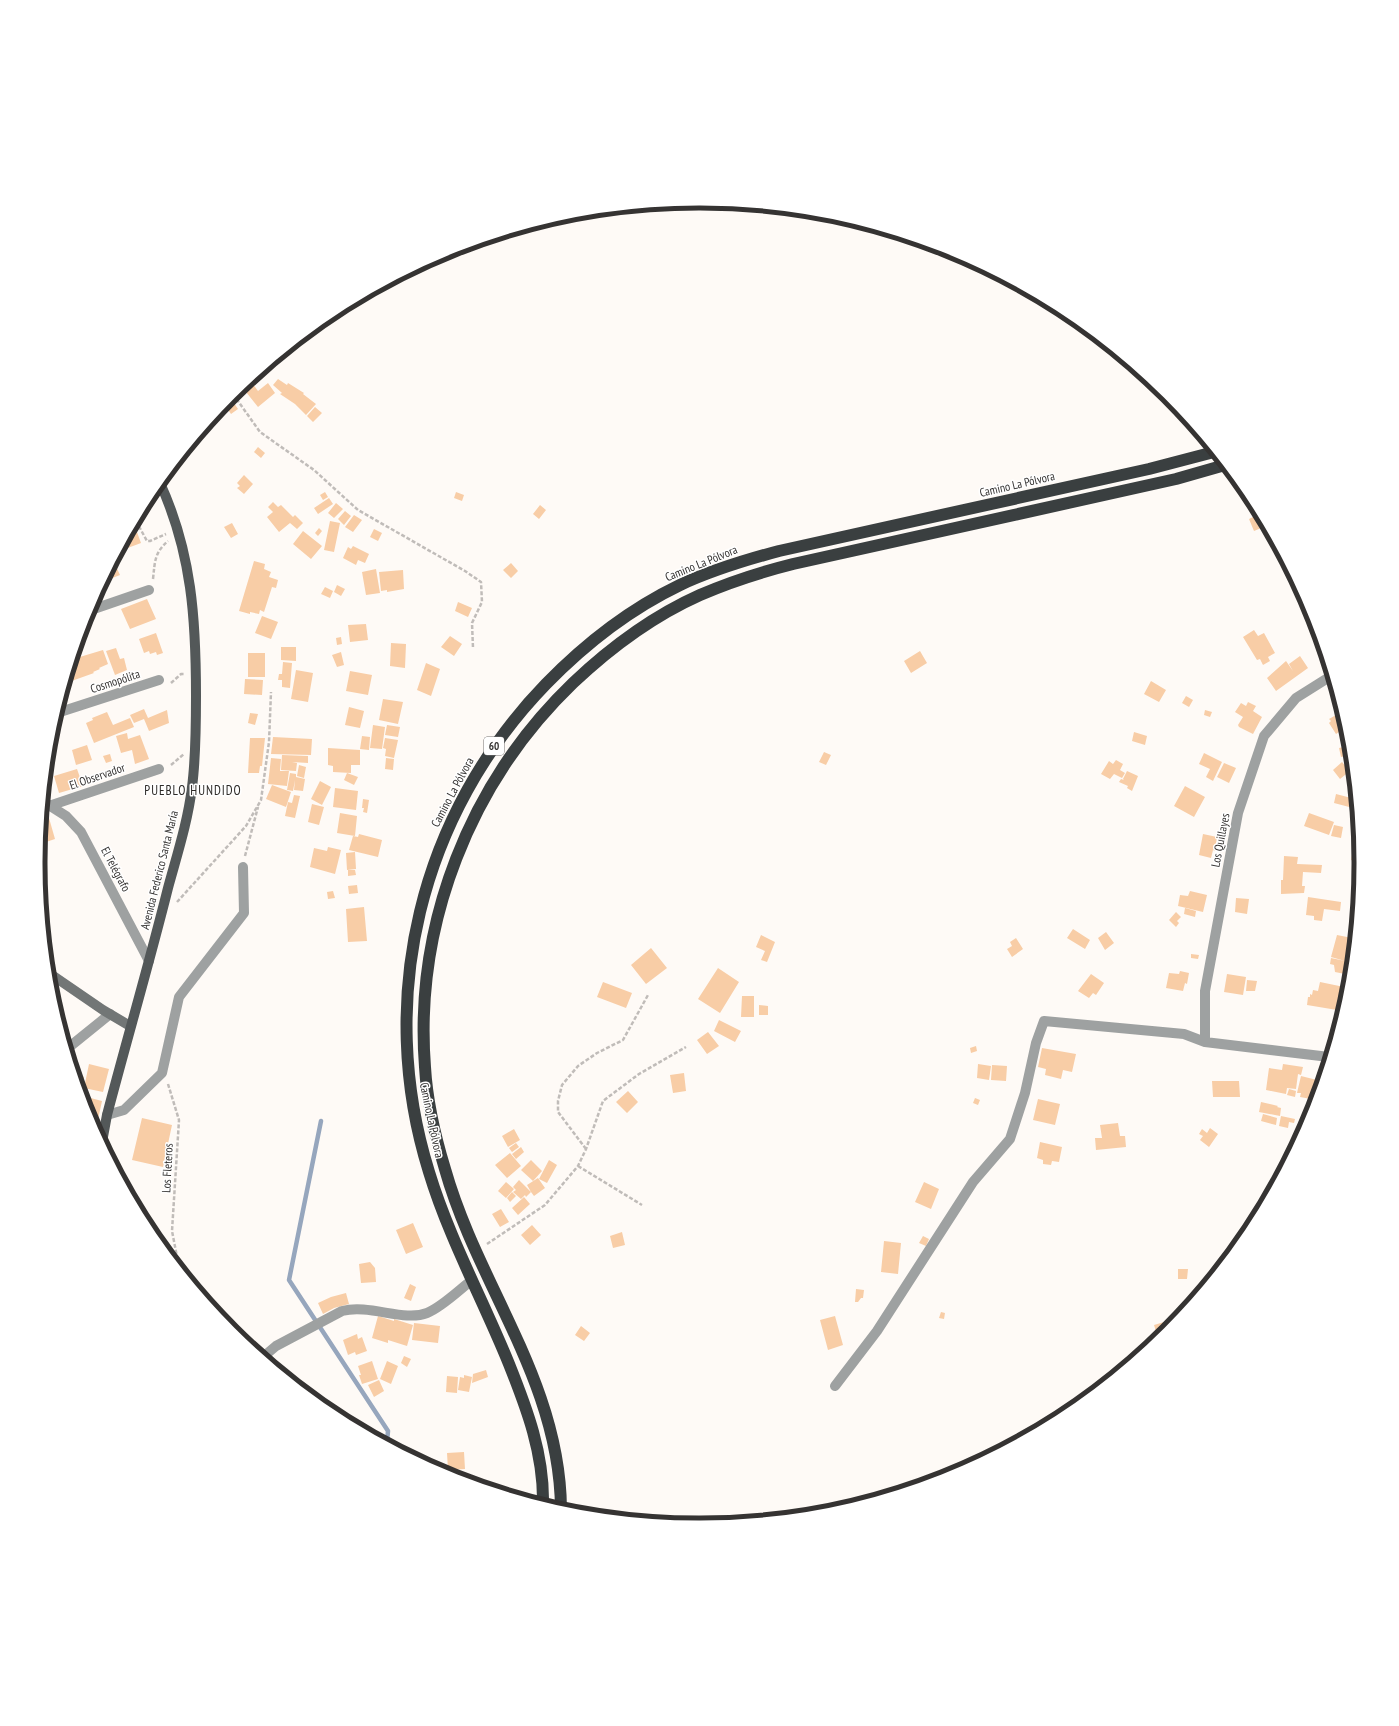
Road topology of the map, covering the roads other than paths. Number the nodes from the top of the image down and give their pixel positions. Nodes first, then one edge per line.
1 (1210, 453) edge
2 (1221, 467) edge
3 (162, 489) edge
4 (151, 587) road end
5 (97, 607) edge
6 (1327, 678) edge
7 (158, 680) dead end
8 (63, 711) edge
9 (163, 768) road end
10 (48, 804) edge
11 (48, 806) edge
12 (243, 867) road end
13 (149, 961) junction
14 (56, 978) edge
15 (110, 1014) junction
16 (130, 1026) junction
17 (1206, 1042) junction
18 (71, 1045) edge
19 (1324, 1056) edge
20 (107, 1115) junction
21 (104, 1133) edge
22 (472, 1280) junction
23 (267, 1354) edge
24 (835, 1386) dead end
25 (543, 1498) edge
26 (561, 1502) edge

1 - 22 highway, Camino La Pólvora / 60
2 - 26 highway, Camino La Pólvora / 60
3 - 13 main road, Avenida Federico Santa María
4 - 5 street
6 - 17 street, Los Quillayes
7 - 8 street, Cosmopólita
9 - 10 street, El Observador
11 - 13 street, El Telégrafo
12 - 20 street
13 - 16 main road, Avenida Federico Santa María
14 - 15 main road
15 - 16 main road
15 - 18 street
16 - 20 main road, Avenida Federico Santa María
17 - 19 street
17 - 24 street
20 - 21 main road, Avenida Federico Santa María
22 - 23 street
22 - 25 highway, Camino La Pólvora / 60

